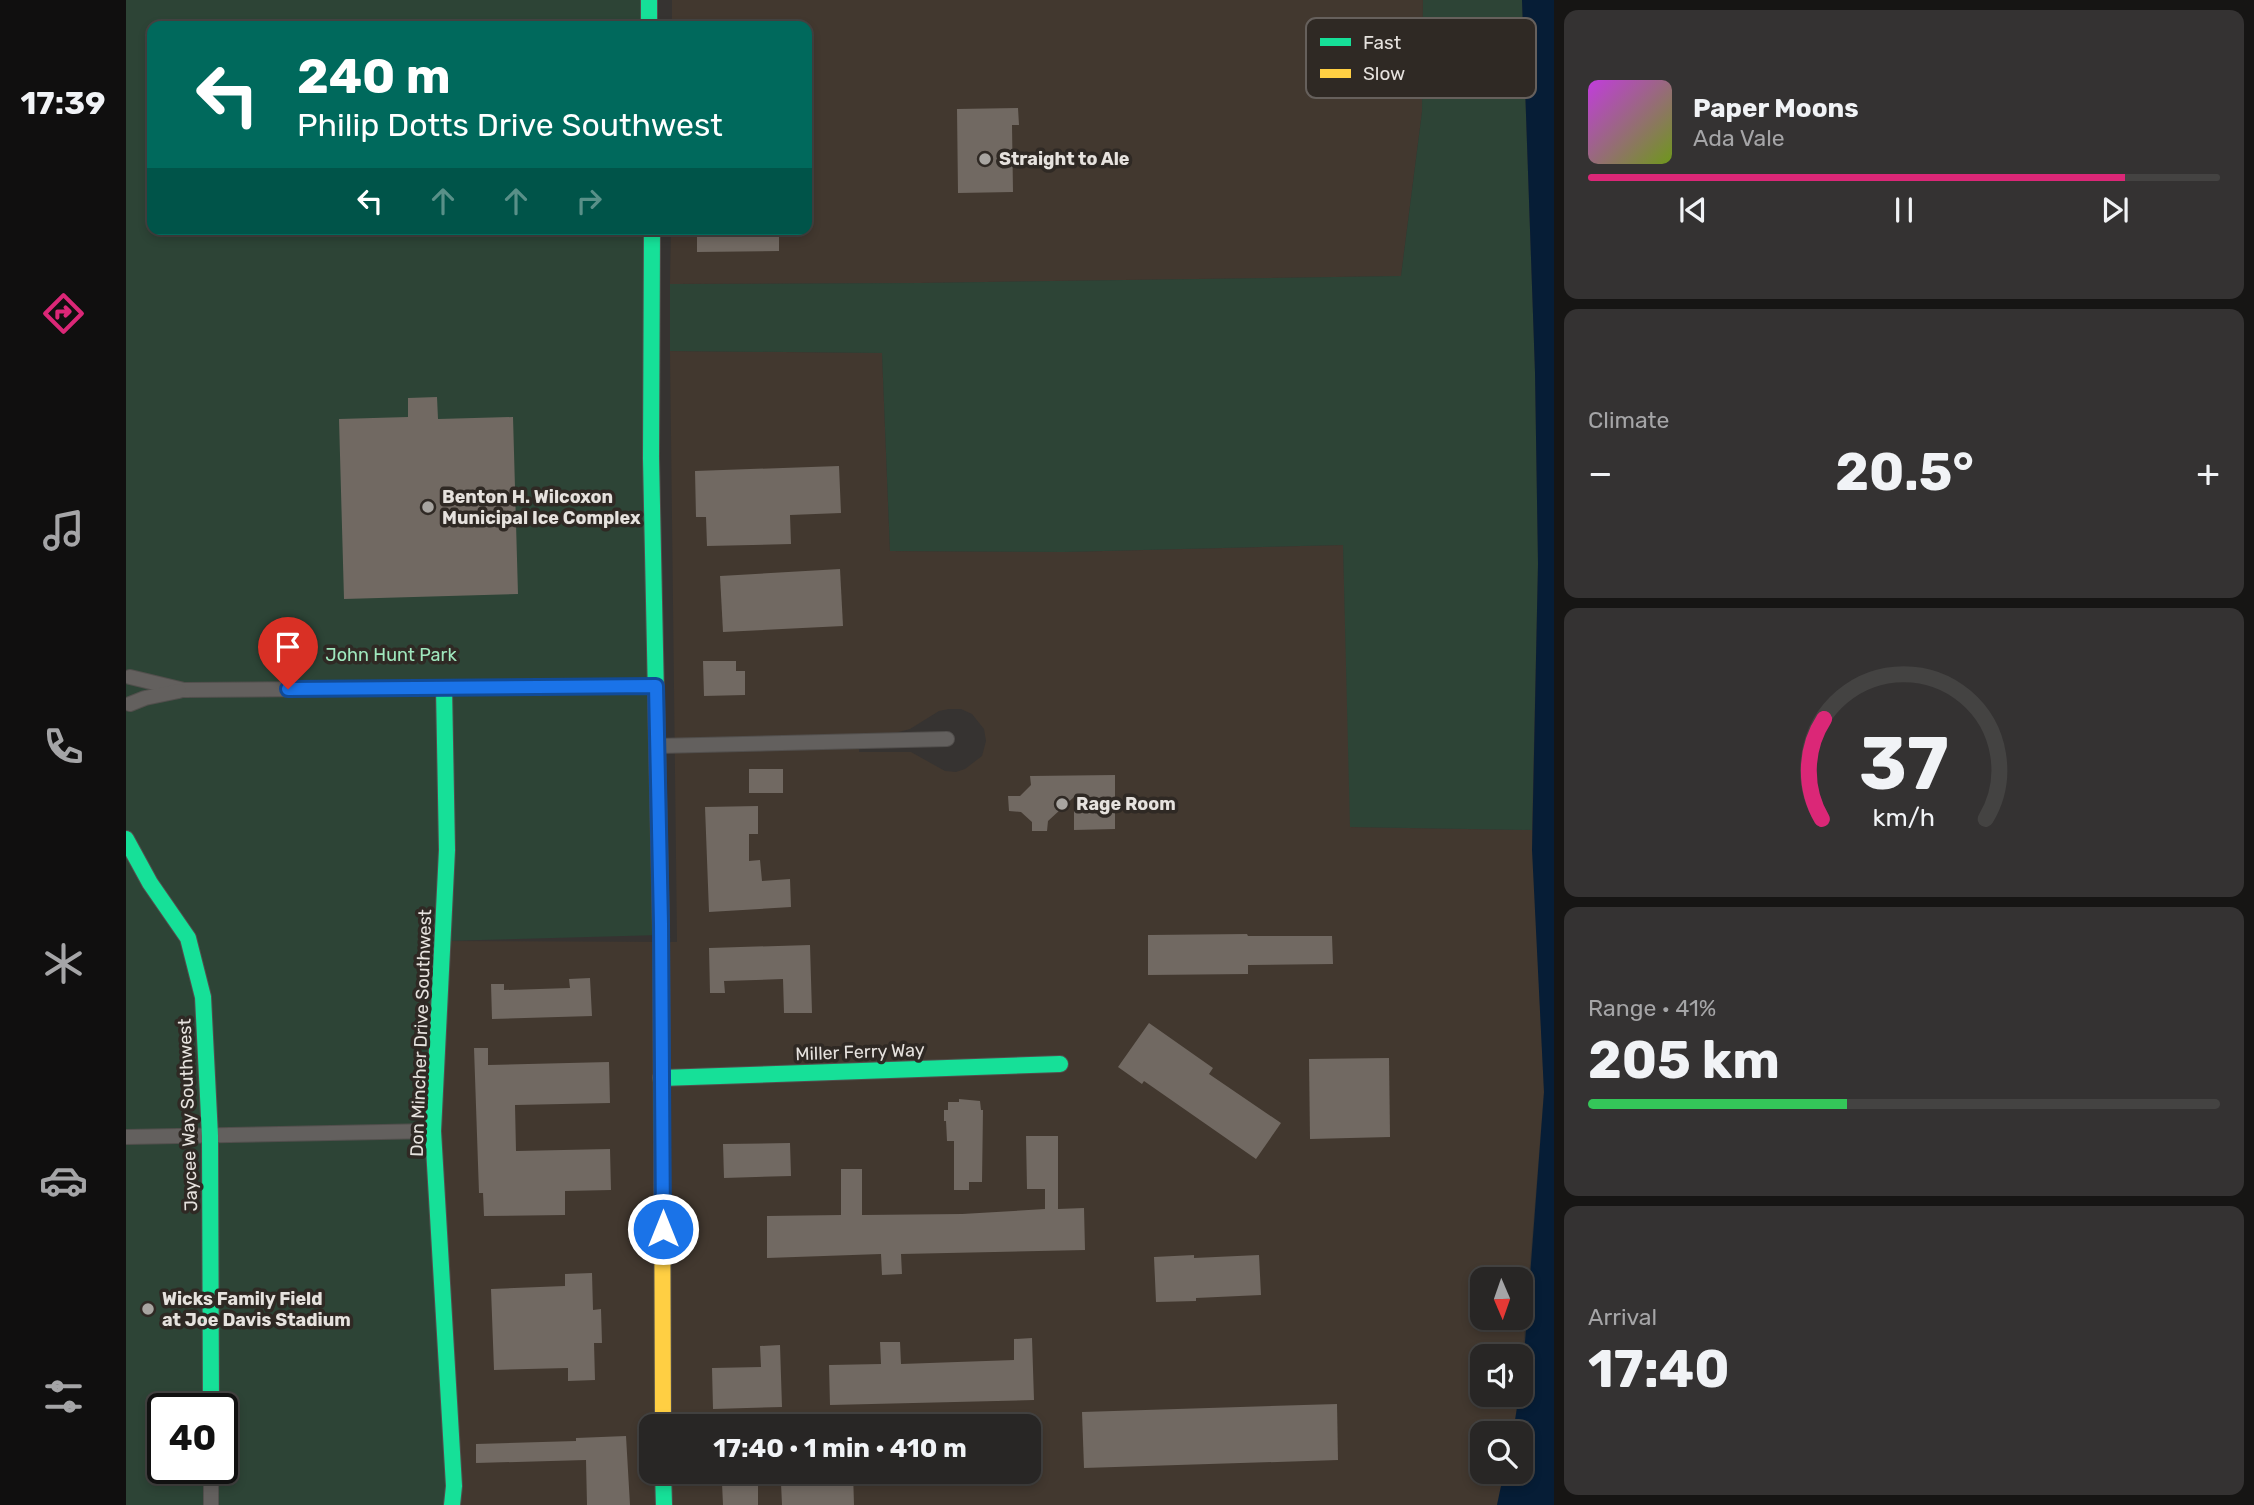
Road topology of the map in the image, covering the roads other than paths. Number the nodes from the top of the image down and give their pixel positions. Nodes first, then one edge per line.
1 (649, 0) edge
2 (649, 21) edge
3 (652, 235) edge
4 (128, 674) edge
5 (656, 686) junction
6 (444, 688) junction
7 (184, 690) junction
8 (128, 707) edge
9 (947, 739) dead end
10 (657, 746) junction
11 (126, 839) edge
12 (1060, 1064) dead end
13 (662, 1078) junction
14 (433, 1131) junction
15 (210, 1136) junction
16 (126, 1137) edge
17 (211, 1393) edge
18 (663, 1414) edge
19 (211, 1484) edge
20 (663, 1484) edge
21 (211, 1505) edge
22 (452, 1505) edge
23 (664, 1505) edge

1 - 2 street
3 - 5 street
4 - 7 street
4 - 8 street
5 - 6 street
5 - 10 street
6 - 7 street
6 - 14 street, Don Mincher Drive Southwest
7 - 8 street
9 - 10 street
10 - 13 street
11 - 15 street, Jaycee Way Southwest
12 - 13 street, Miller Ferry Way
13 - 18 street
14 - 15 street
14 - 22 street, Don Mincher Drive Southwest
15 - 16 street
15 - 17 street, Jaycee Way Southwest
19 - 21 street
20 - 23 street

